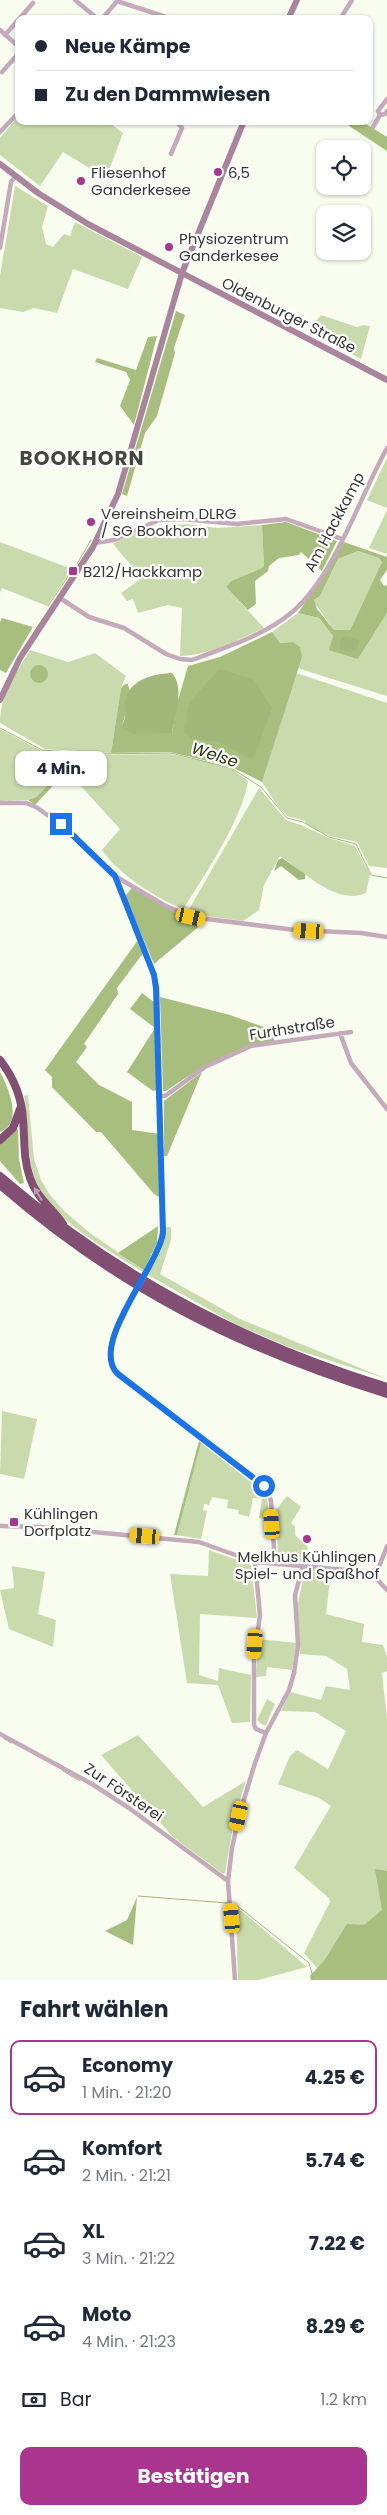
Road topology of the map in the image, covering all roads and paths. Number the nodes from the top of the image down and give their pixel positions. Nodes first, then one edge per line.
1 (75, 0) edge
2 (297, 0) edge
3 (352, 0) edge
4 (117, 1) edge
5 (33, 3) dead end
6 (22, 15) edge
7 (93, 15) edge
8 (105, 15) edge
9 (160, 15) edge
10 (290, 15) edge
11 (343, 15) edge
12 (15, 24) edge
13 (0, 30) edge
14 (5, 35) junction
15 (15, 43) edge
16 (15, 57) edge
17 (2, 72) dead end
18 (387, 99) edge
19 (387, 111) edge
20 (380, 115) junction
21 (15, 116) edge
22 (179, 125) edge
23 (183, 125) edge
24 (242, 125) edge
25 (374, 127) dead end
26 (182, 128) junction
27 (0, 132) edge
28 (172, 154) dead end
29 (0, 164) edge
30 (15, 177) junction
31 (0, 248) edge
32 (182, 273) junction
33 (387, 380) edge
34 (387, 448) edge
35 (342, 539) junction
36 (95, 543) junction
37 (60, 598) junction
38 (0, 700) edge
39 (0, 803) edge
40 (115, 876) junction
41 (132, 886) junction
42 (122, 895) junction
43 (387, 937) edge
44 (351, 1032) dead end
45 (340, 1033) junction
46 (0, 1060) edge
47 (160, 1096) junction
48 (21, 1105) junction
49 (387, 1109) edge
50 (0, 1140) edge
51 (0, 1176) edge
52 (0, 1185) edge
53 (69, 1232) junction
54 (387, 1387) edge
55 (387, 1394) edge
56 (0, 1526) edge
57 (387, 1546) edge
58 (255, 1562) junction
59 (275, 1564) junction
60 (303, 1566) junction
61 (379, 1567) junction
62 (370, 1574) junction
63 (378, 1579) junction
64 (387, 1590) edge
65 (266, 1733) junction
66 (0, 1734) edge
67 (228, 1881) junction
68 (235, 1980) edge

1 - 7 street
2 - 10 main road
3 - 11 street
4 - 8 street
4 - 9 street
5 - 6 street
12 - 14 street
13 - 14 street
14 - 15 street
16 - 17 street
18 - 20 street
19 - 20 street
20 - 25 street
21 - 27 street
22 - 26 street
23 - 26 street
24 - 32 main road
26 - 28 street
29 - 30 main road, Oldenburger Straße
30 - 31 street
30 - 32 main road, Oldenburger Straße
32 - 33 main road, Oldenburger Straße
32 - 36 main road
34 - 35 street, Am Hackkamp
35 - 36 street
35 - 37 street, Am Hackkamp
36 - 37 main road
37 - 38 main road
39 - 40 street
40 - 41 street
40 - 42 street
41 - 42 street
41 - 43 street
42 - 47 street
44 - 45 street, Furthstraße
45 - 47 street, Furthstraße
45 - 49 street
46 - 48 highway
47 - 59 street, bridge
48 - 50 highway
53 -> 48 highway
51 - 53 highway
52 - 55 highway
53 - 54 highway
56 - 58 street
57 - 61 street
58 - 59 street
58 - 65 street
59 - 60 street
60 - 62 street
60 - 65 street
61 - 62 street
61 - 63 street
62 - 63 street
63 - 64 street
65 - 67 street
66 - 67 street, Zur Försterei
67 - 68 street

